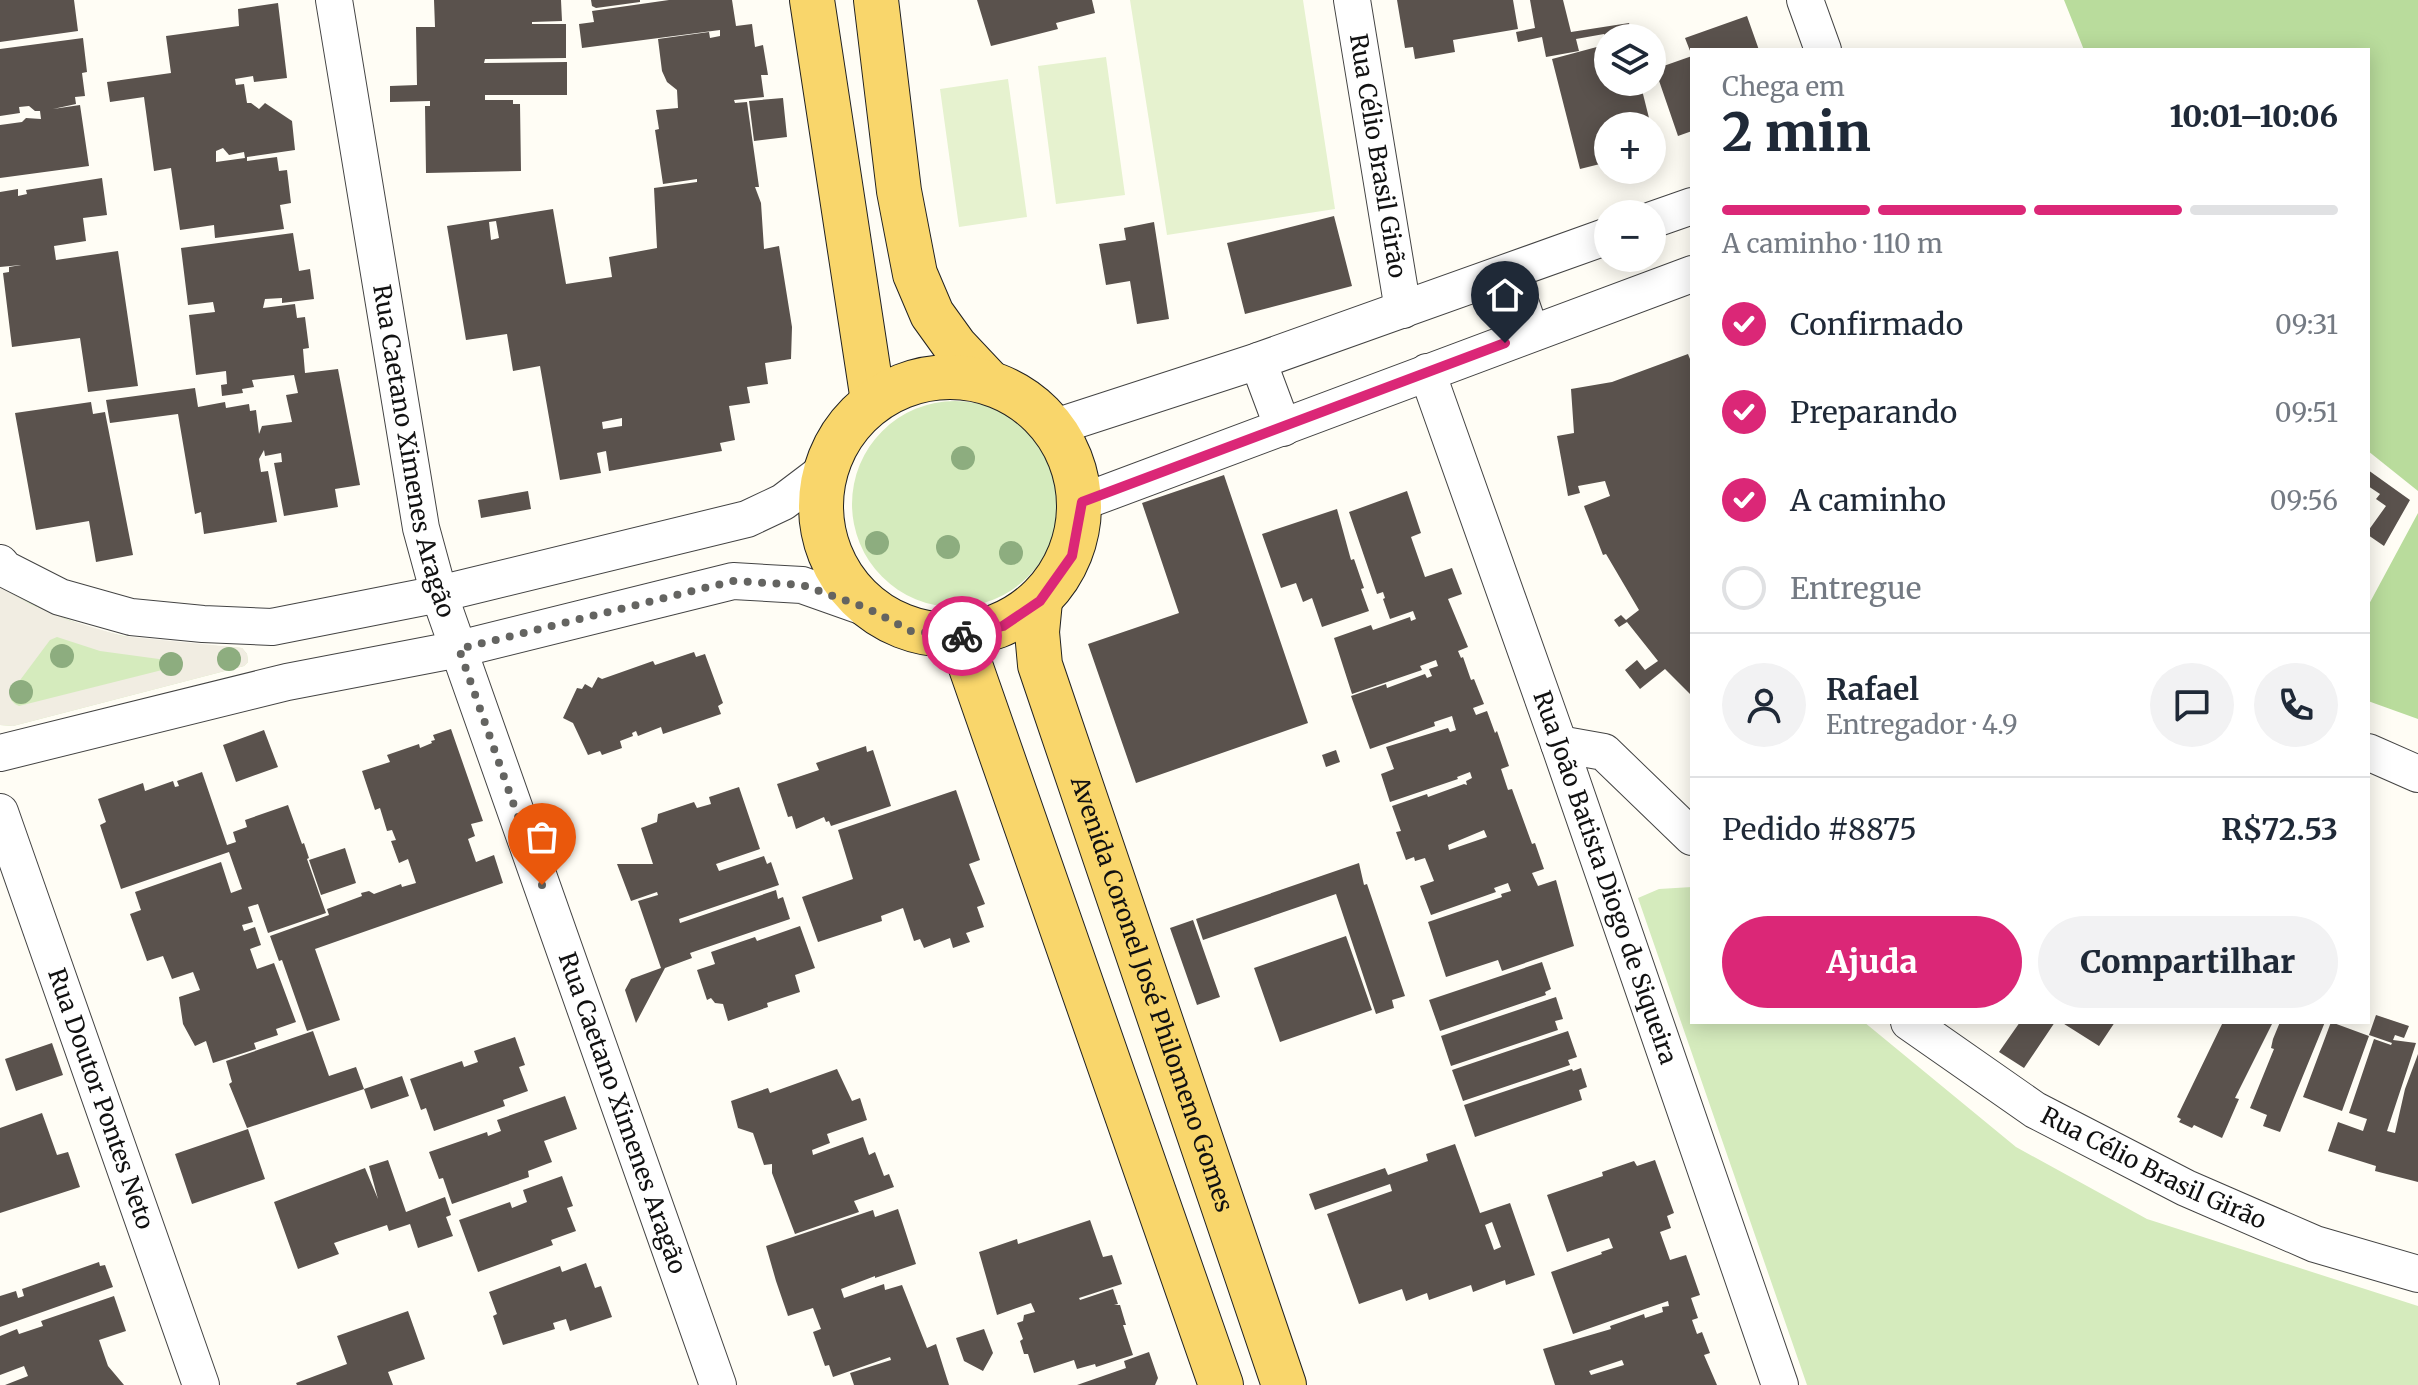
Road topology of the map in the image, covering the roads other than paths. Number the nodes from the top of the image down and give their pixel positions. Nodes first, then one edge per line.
1 (334, 0) edge
2 (1352, 0) edge
3 (1805, 0) edge
4 (877, 14) edge
5 (814, 17) edge
6 (1822, 48) edge
7 (1690, 207) edge
8 (1666, 215) edge
9 (1594, 241) edge
10 (1510, 272) junction
11 (1690, 275) edge
12 (1403, 310) junction
13 (1531, 333) junction
14 (1258, 361) junction
15 (1427, 372) junction
16 (987, 380) junction
17 (873, 401) junction
18 (1055, 427) junction
19 (1283, 428) junction
20 (824, 471) junction
21 (1082, 502) junction
22 (0, 563) edge
23 (439, 594) junction
24 (1040, 601) junction
25 (867, 608) junction
26 (272, 627) junction
27 (960, 636) junction
28 (459, 649) junction
29 (287, 682) junction
30 (1559, 744) junction
31 (0, 753) edge
32 (2370, 753) edge
33 (2418, 774) edge
34 (0, 812) edge
35 (1690, 835) edge
36 (1912, 1024) edge
37 (1199, 1136) junction
38 (1142, 1153) junction
39 (2418, 1274) edge
40 (201, 1385) edge
41 (718, 1385) edge
42 (1221, 1385) edge
43 (1284, 1385) edge
44 (1780, 1385) edge

1 - 23 street, Rua Caetano Ximenes Aragão
2 - 12 street, Rua Célio Brasil Girão
3 - 6 street
4 - 5 main road
4 - 16 main road
5 - 17 main road
7 - 8 street
9 - 10 street
10 - 12 street
10 - 13 street
11 - 13 street
12 - 14 street
13 - 15 street
14 - 18 street
14 - 19 street
15 - 19 street
15 - 30 street, Rua João Batista Diogo de Siqueira
16 - 17 main road
16 - 18 main road
17 - 20 main road
18 - 21 main road
19 - 21 street
20 - 23 street
20 - 25 main road
21 - 24 main road
22 - 26 street
23 - 26 street
23 - 28 street, Rua Caetano Ximenes Aragão
24 - 27 main road
24 - 37 main road, Avenida Coronel José Philomeno Gomes
25 - 27 main road
25 - 28 street
26 - 29 street
27 - 38 main road
28 - 29 street
28 - 41 street, Rua Caetano Ximenes Aragão
29 - 31 street
30 - 35 street
30 - 44 street, Rua João Batista Diogo de Siqueira
32 - 33 street
34 - 40 street, Rua Doutor Pontes Neto
36 - 39 street, Rua Célio Brasil Girão
37 - 38 main road
37 - 43 main road, Avenida Coronel José Philomeno Gomes
38 - 42 main road

